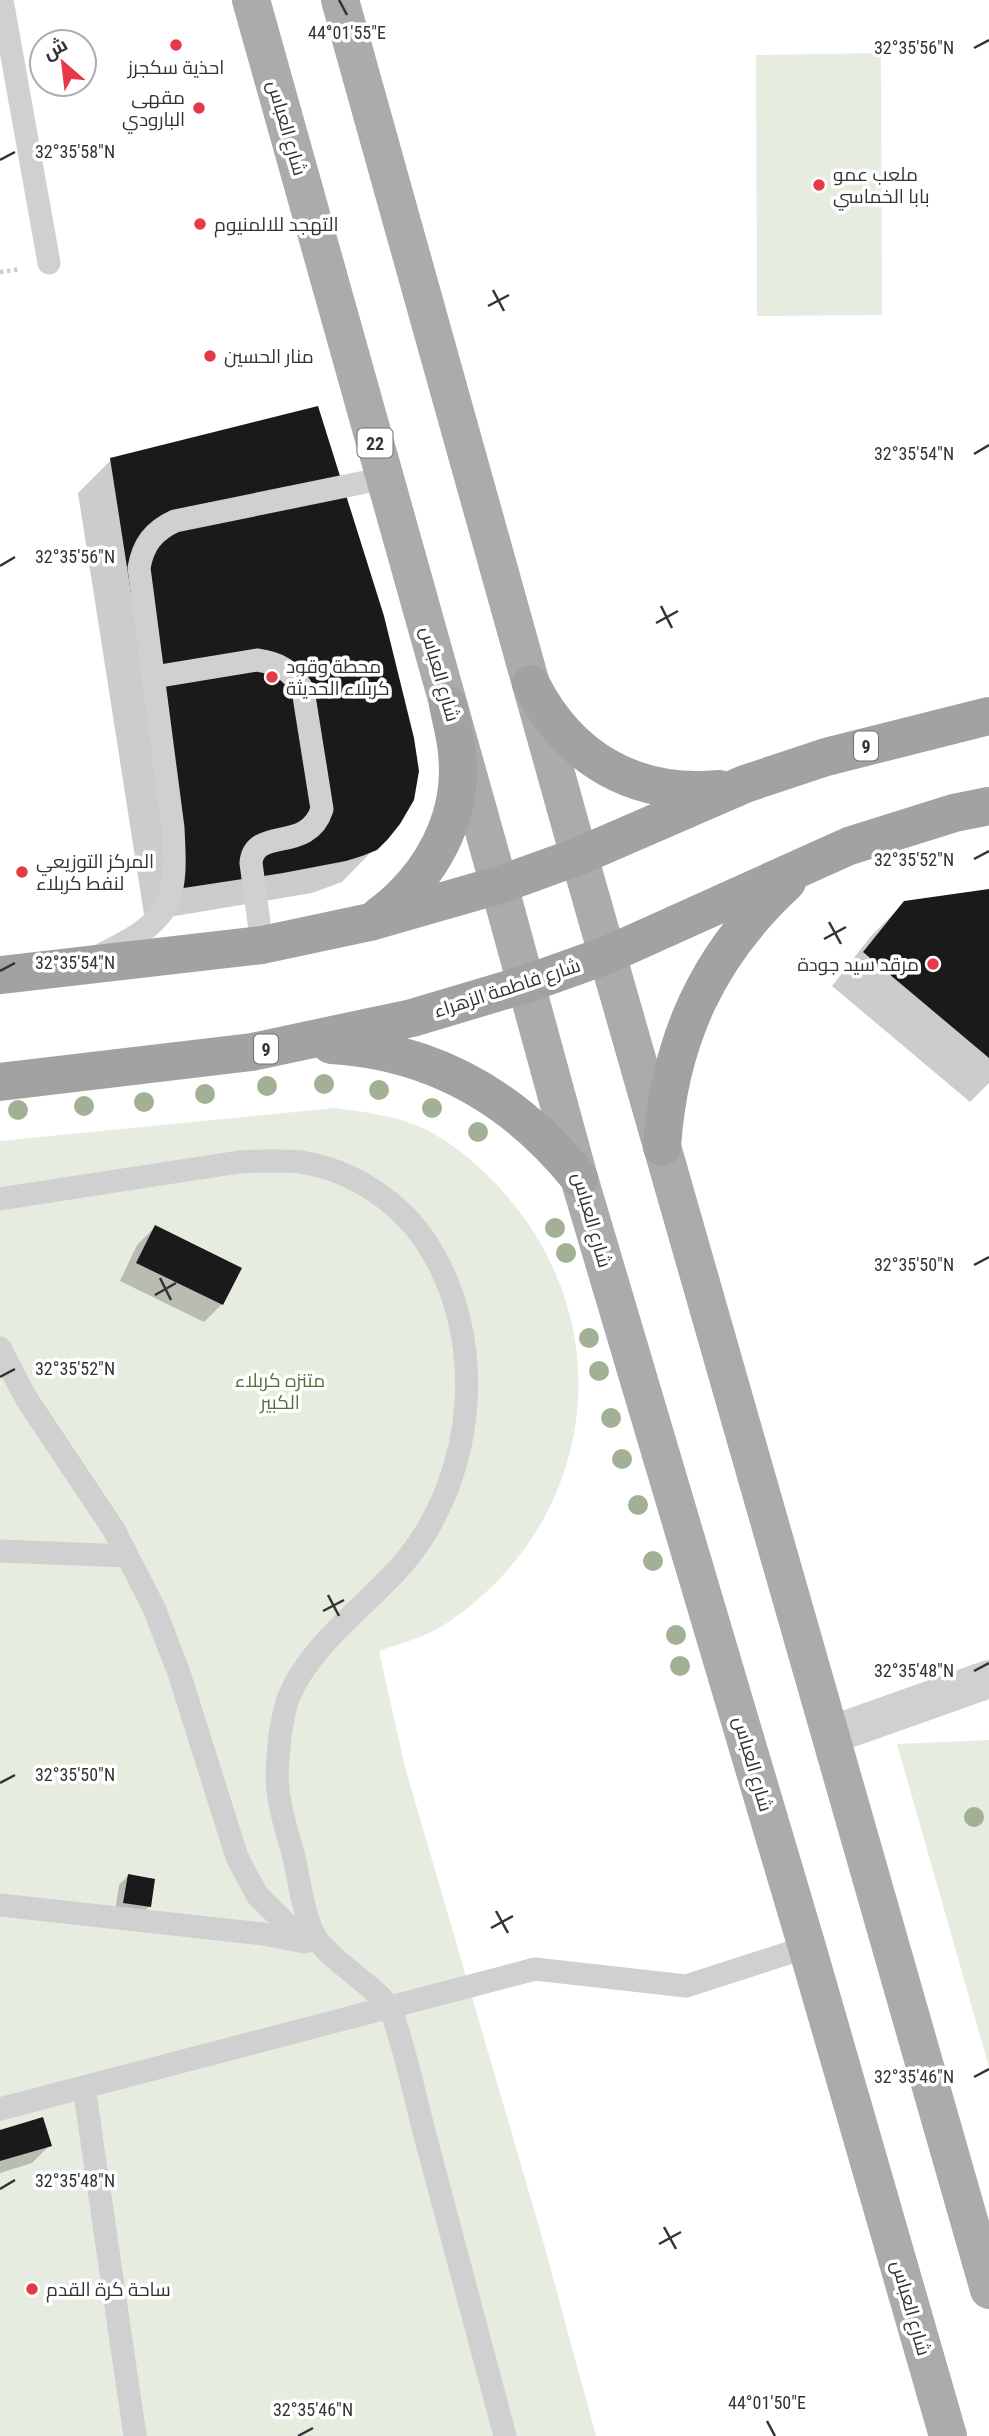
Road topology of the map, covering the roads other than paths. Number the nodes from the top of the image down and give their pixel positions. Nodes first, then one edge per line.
1 (2, 0) edge
2 (251, 0) edge
3 (340, 0) edge
4 (49, 263) dead end
5 (385, 478) junction
6 (153, 677) junction
7 (531, 684) junction
8 (449, 705) junction
9 (989, 716) edge
10 (745, 783) junction
11 (989, 806) edge
12 (579, 856) junction
13 (810, 862) junction
14 (499, 885) junction
15 (370, 922) junction
16 (262, 945) junction
17 (607, 956) junction
18 (78, 966) junction
19 (0, 975) edge
20 (526, 984) junction
21 (252, 1052) junction
22 (0, 1082) edge
23 (662, 1147) junction
24 (579, 1178) junction
25 (0, 1199) edge
26 (0, 1348) edge
27 (0, 1551) edge
28 (127, 1556) junction
29 (989, 1679) edge
30 (831, 1735) junction
31 (0, 1905) edge
32 (304, 1941) junction
33 (807, 1947) junction
34 (330, 1952) junction
35 (391, 2008) junction
36 (84, 2087) junction
37 (0, 2109) edge
38 (989, 2290) edge
39 (135, 2436) edge
40 (505, 2436) edge
41 (948, 2436) edge

1 - 4 lane
2 - 5 main road, شارع العباس / 22
3 - 7 main road
5 - 6 lane
5 - 8 main road, شارع العباس / 22
6 - 16 lane
6 - 18 lane
7 - 10 highway
7 - 12 main road
8 - 14 main road, شارع العباس / 22
8 - 15 highway
9 - 10 highway, 9
10 - 12 highway, 9
11 - 13 highway, شارع فاطمة الزهراء / 9
12 - 14 highway, 9
12 - 17 main road
13 - 17 highway, شارع فاطمة الزهراء / 9
13 - 23 highway
14 - 15 highway, 9
14 - 20 main road, شارع العباس / 22
15 - 16 highway, 9
16 - 18 highway, 9
17 - 20 highway, شارع فاطمة الزهراء / 9
17 - 23 main road
18 - 19 highway, 9
20 - 21 highway, شارع فاطمة الزهراء / 9
20 - 24 main road, شارع العباس
21 - 22 highway, شارع فاطمة الزهراء / 9
21 - 24 highway
23 - 30 main road
24 - 33 main road, شارع العباس
25 - 34 lane
26 - 28 lane
27 - 28 lane
28 - 32 lane
29 - 30 street
30 - 38 main road
31 - 32 lane
32 - 34 lane
33 - 35 lane
33 - 41 main road, شارع العباس
34 - 35 lane
35 - 36 lane
35 - 40 lane
36 - 37 lane
36 - 39 lane

